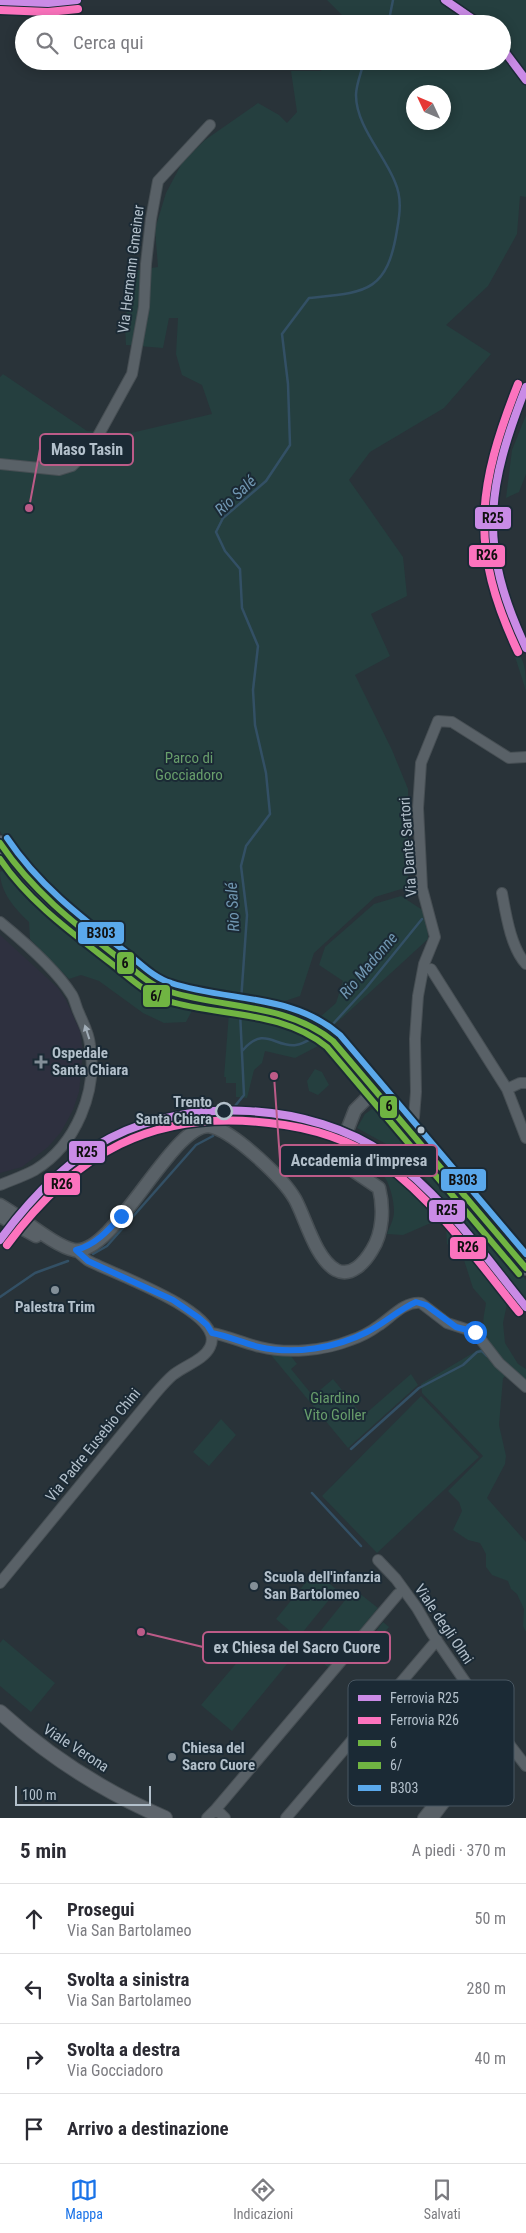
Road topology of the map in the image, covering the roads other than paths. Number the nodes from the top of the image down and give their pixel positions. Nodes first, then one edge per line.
1 (210, 125) dead end
2 (0, 464) edge
3 (526, 757) edge
4 (0, 843) edge
5 (502, 893) dead end
6 (0, 922) edge
7 (526, 964) edge
8 (431, 969) dead end
9 (526, 1083) edge
10 (507, 1089) junction
11 (375, 1090) junction
12 (406, 1126) junction
13 (526, 1138) edge
14 (0, 1185) edge
15 (0, 1205) edge
16 (0, 1216) edge
17 (55, 1242) junction
18 (76, 1250) junction
19 (526, 1268) edge
20 (212, 1333) junction
21 (526, 1387) edge
22 (378, 1560) dead end
23 (0, 1583) edge
24 (398, 1594) dead end
25 (437, 1640) junction
26 (403, 1680) edge
27 (464, 1680) edge
28 (0, 1712) edge
29 (348, 1745) edge
30 (514, 1750) edge
31 (526, 1766) edge
32 (439, 1806) edge
33 (216, 1809) junction
34 (430, 1816) edge
35 (165, 1818) edge
36 (207, 1818) edge
37 (226, 1818) edge
38 (286, 1818) edge

1 - 2 street, Via Hermann Gmeiner
3 - 12 street, Via Dante Sartori
4 - 11 main road
5 - 7 street
14 -> 6 street
8 - 10 street
9 - 10 street
10 - 13 street
11 - 12 main road
11 - 18 street
12 - 19 main road
15 - 17 street
16 - 17 street
17 - 18 street
18 - 20 street
20 - 21 street
20 - 23 street, Via Padre Eusebio Chini
22 - 25 street, Viale degli Olmi
24 - 33 street
25 - 26 street
25 - 27 street, Viale degli Olmi
28 - 35 main road, Viale Verona
29 - 38 street
30 - 31 street, Viale degli Olmi
32 - 34 street
33 - 36 street
33 - 37 street

